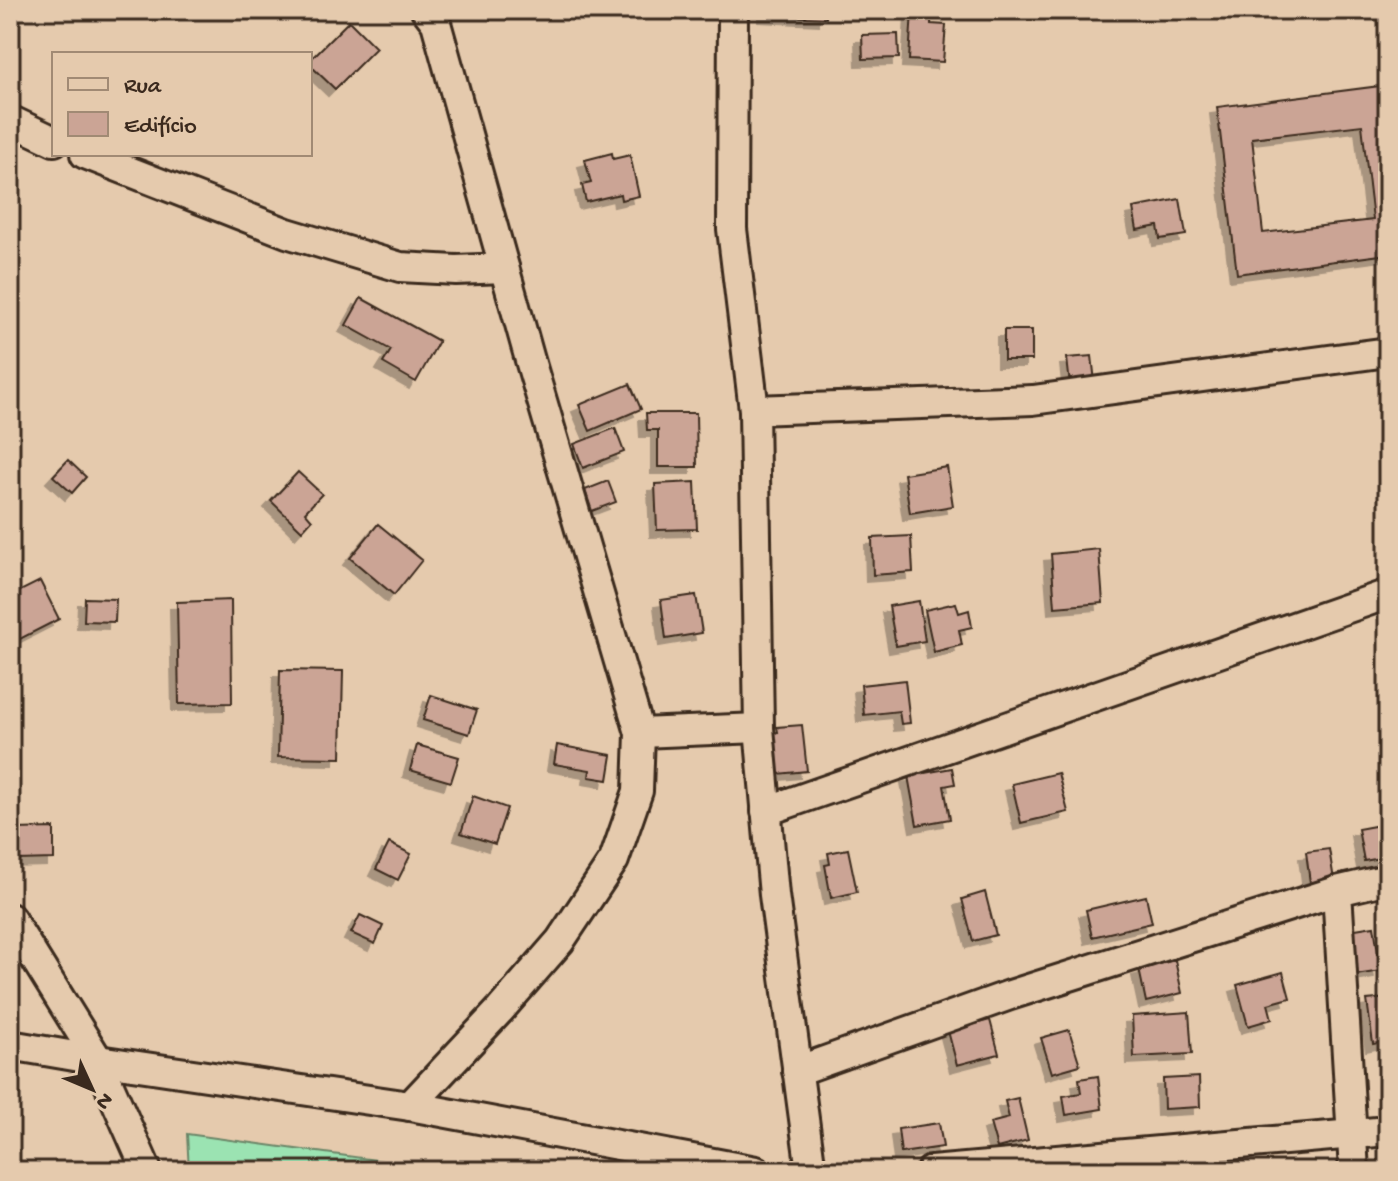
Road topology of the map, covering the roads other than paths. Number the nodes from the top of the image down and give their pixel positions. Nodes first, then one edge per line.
1 (733, 10) edge
2 (432, 14) edge
3 (10, 120) edge
4 (52, 140) edge
5 (90, 156) edge
6 (504, 268) junction
7 (1388, 352) edge
8 (754, 410) junction
9 (1388, 594) edge
10 (759, 728) junction
11 (640, 733) junction
12 (766, 811) junction
13 (1388, 879) edge
14 (1337, 891) junction
15 (10, 918) edge
16 (10, 1045) edge
17 (98, 1060) junction
18 (797, 1071) junction
19 (410, 1106) junction
20 (1388, 1131) edge
21 (1352, 1134) junction
22 (147, 1171) edge
23 (756, 1171) edge
24 (811, 1171) edge
25 (931, 1171) edge
26 (1354, 1171) edge

1 - 8 street
2 - 6 street
3 - 4 street
5 - 6 street
6 - 11 street
7 - 8 street
8 - 10 street
9 - 12 street
10 - 11 street
10 - 12 street
11 - 19 street
12 - 18 street
13 - 14 street
14 - 18 street
14 - 21 street
15 - 17 street
16 - 17 street
17 - 19 street
17 - 22 street
18 - 24 street
19 - 23 street
20 - 21 street
21 - 25 street
21 - 26 street

